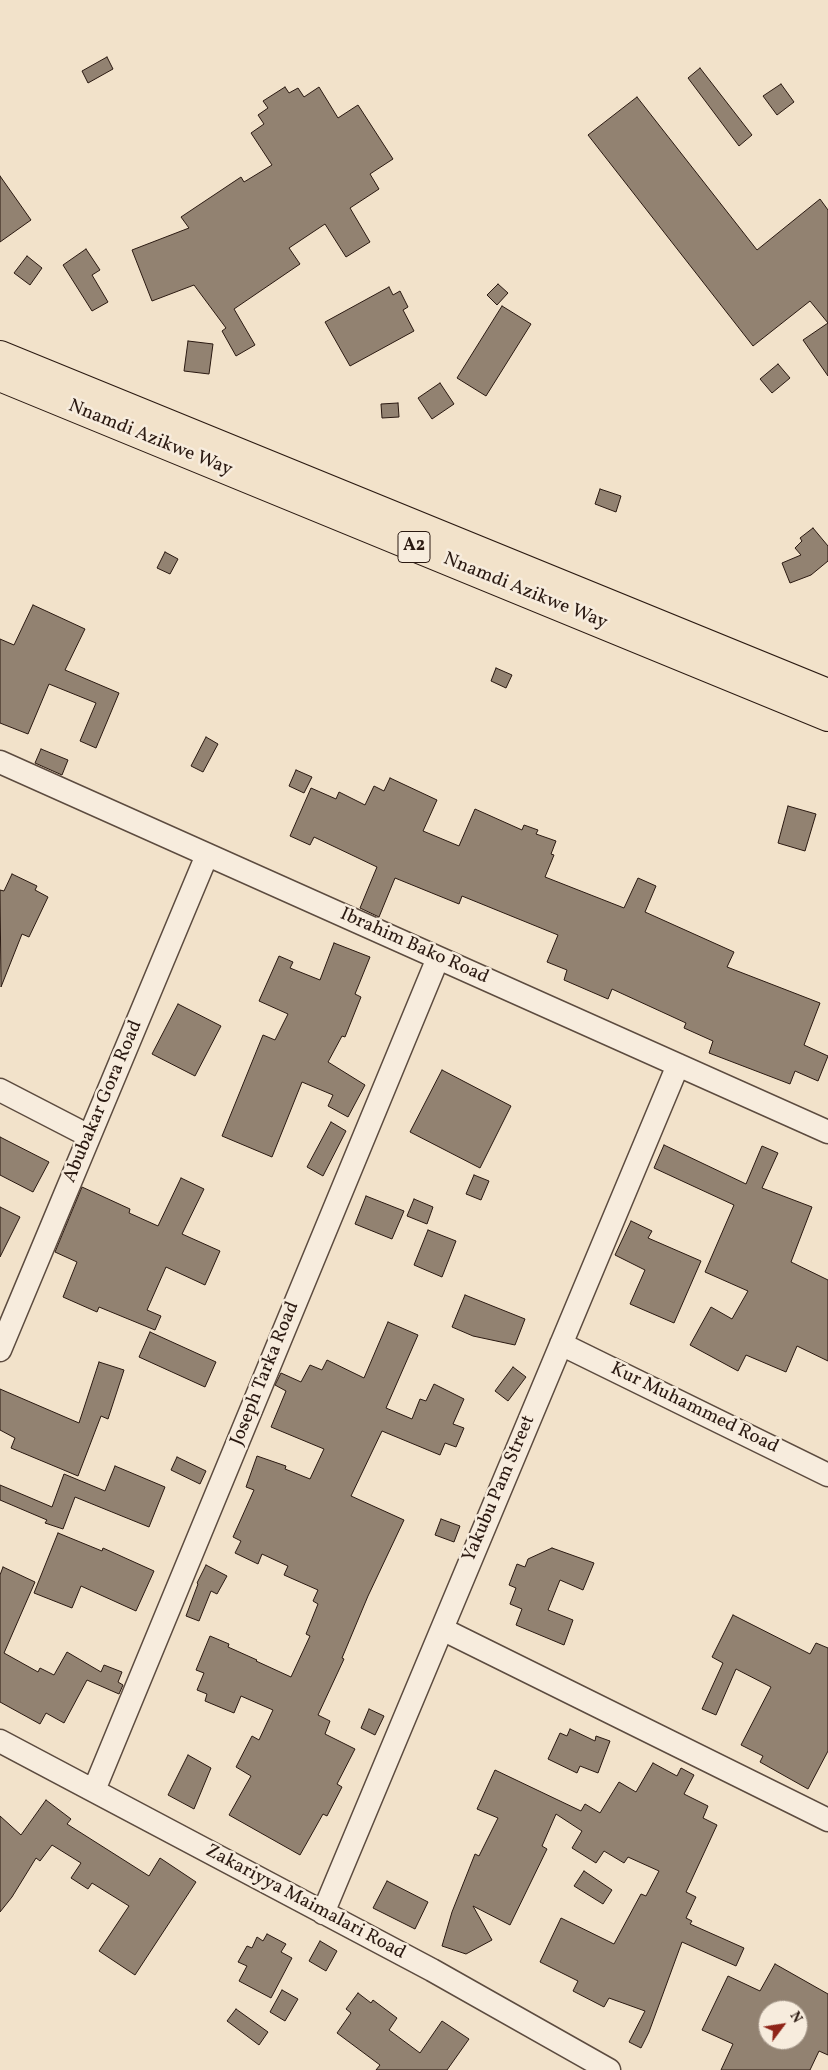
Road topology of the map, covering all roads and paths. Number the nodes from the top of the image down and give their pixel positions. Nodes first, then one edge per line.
1 (0, 355) edge
2 (0, 377) edge
3 (828, 693) edge
4 (828, 716) edge
5 (0, 762) edge
6 (207, 854) junction
7 (438, 958) junction
8 (678, 1065) junction
9 (0, 1090) edge
10 (828, 1132) edge
11 (89, 1136) junction
12 (561, 1344) junction
13 (0, 1350) edge
14 (828, 1475) edge
15 (442, 1629) junction
16 (0, 1741) edge
17 (94, 1790) junction
18 (828, 1820) edge
19 (323, 1913) junction
20 (608, 2070) edge

1 - 3 highway, Nnamdi Azikwe Way / A2
2 - 4 highway, Nnamdi Azikwe Way / A2
5 - 6 street, Ibrahim Bako Road
6 - 7 street, Ibrahim Bako Road
6 - 11 street, Abubakar Gora Road
7 - 8 street, Ibrahim Bako Road
7 - 17 street, Joseph Tarka Road
8 - 10 street, Ibrahim Bako Road
8 - 12 street, Yakubu Pam Street
9 - 11 street
11 - 13 street, Abubakar Gora Road
12 - 14 street, Kur Muhammed Road
12 - 15 street, Yakubu Pam Street
15 - 18 street
15 - 19 street, Yakubu Pam Street
16 - 17 street, Zakariyya Maimalari Road
17 - 19 street, Zakariyya Maimalari Road
19 - 20 street, Zakariyya Maimalari Road

